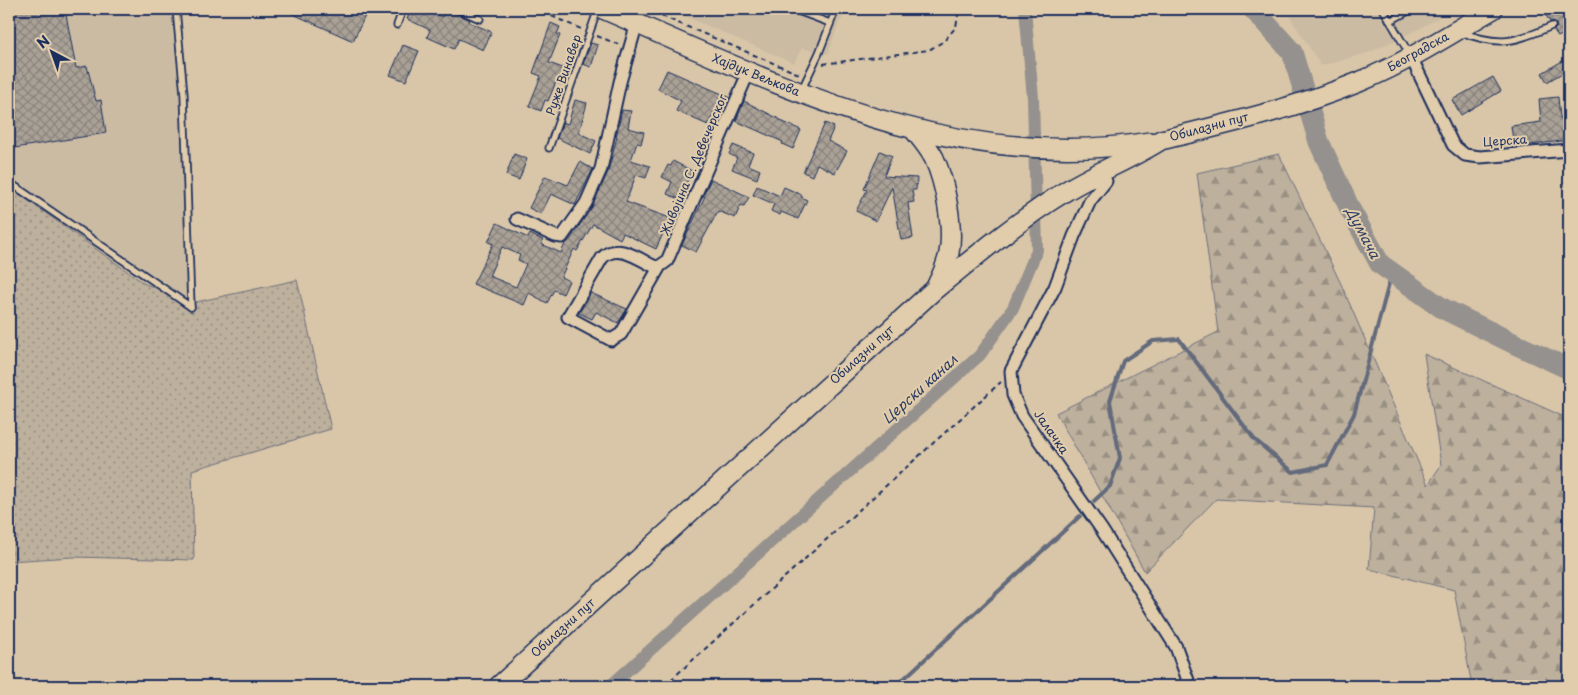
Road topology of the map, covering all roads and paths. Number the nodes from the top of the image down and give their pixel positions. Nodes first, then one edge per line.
1 (176, 9) edge
2 (403, 9) edge
3 (457, 9) edge
4 (598, 9) edge
5 (603, 9) edge
6 (836, 9) edge
7 (959, 9) edge
8 (1383, 9) edge
9 (1412, 9) edge
10 (1493, 9) edge
11 (795, 10) edge
12 (641, 16) edge
13 (480, 19) dead end
14 (1390, 21) junction
15 (830, 24) junction
16 (397, 25) dead end
17 (1552, 26) dead end
18 (1456, 30) junction
19 (1411, 57) junction
20 (814, 65) junction
21 (749, 71) junction
22 (804, 85) junction
23 (1278, 109) joint
24 (914, 130) junction
25 (1161, 140) junction
26 (549, 148) dead end
27 (1569, 150) edge
28 (1099, 179) junction
29 (9, 182) edge
30 (517, 219) dead end
31 (660, 266) junction
32 (934, 290) junction
33 (1011, 371) junction
34 (499, 686) edge
35 (664, 686) edge
36 (1190, 686) edge

1 - 29 lane
2 - 16 lane
3 - 13 lane
4 - 26 lane, Руже Винавер
5 - 12 main road, Хајдук Вељкова
6 - 15 lane
7 - 20 path
8 - 14 lane
9 - 14 lane
10 - 18 main road, Београдска
11 - 15 lane
12 - 21 main road, Хајдук Вељкова
12 - 22 path
12 - 30 street
14 - 19 lane
15 - 20 lane
17 - 18 lane
18 - 19 main road, Београдска
19 - 23 main road, Београдска
19 - 27 street, Церска
20 - 22 lane
21 - 22 main road, Хајдук Вељкова
21 - 31 street, Живојина С. Девечерског
22 - 24 main road, Хајдук Вељкова
23 - 25 main road, Обилазни пут
24 - 25 main road, Хајдук Вељкова
24 - 32 main road
25 - 28 main road, Обилазни пут
28 - 32 main road, Обилазни пут
28 - 33 street
31 - 31 street, Живојина С. Девечерског
32 - 34 main road, Обилазни пут
33 - 35 path
33 - 36 street, Јалачка

